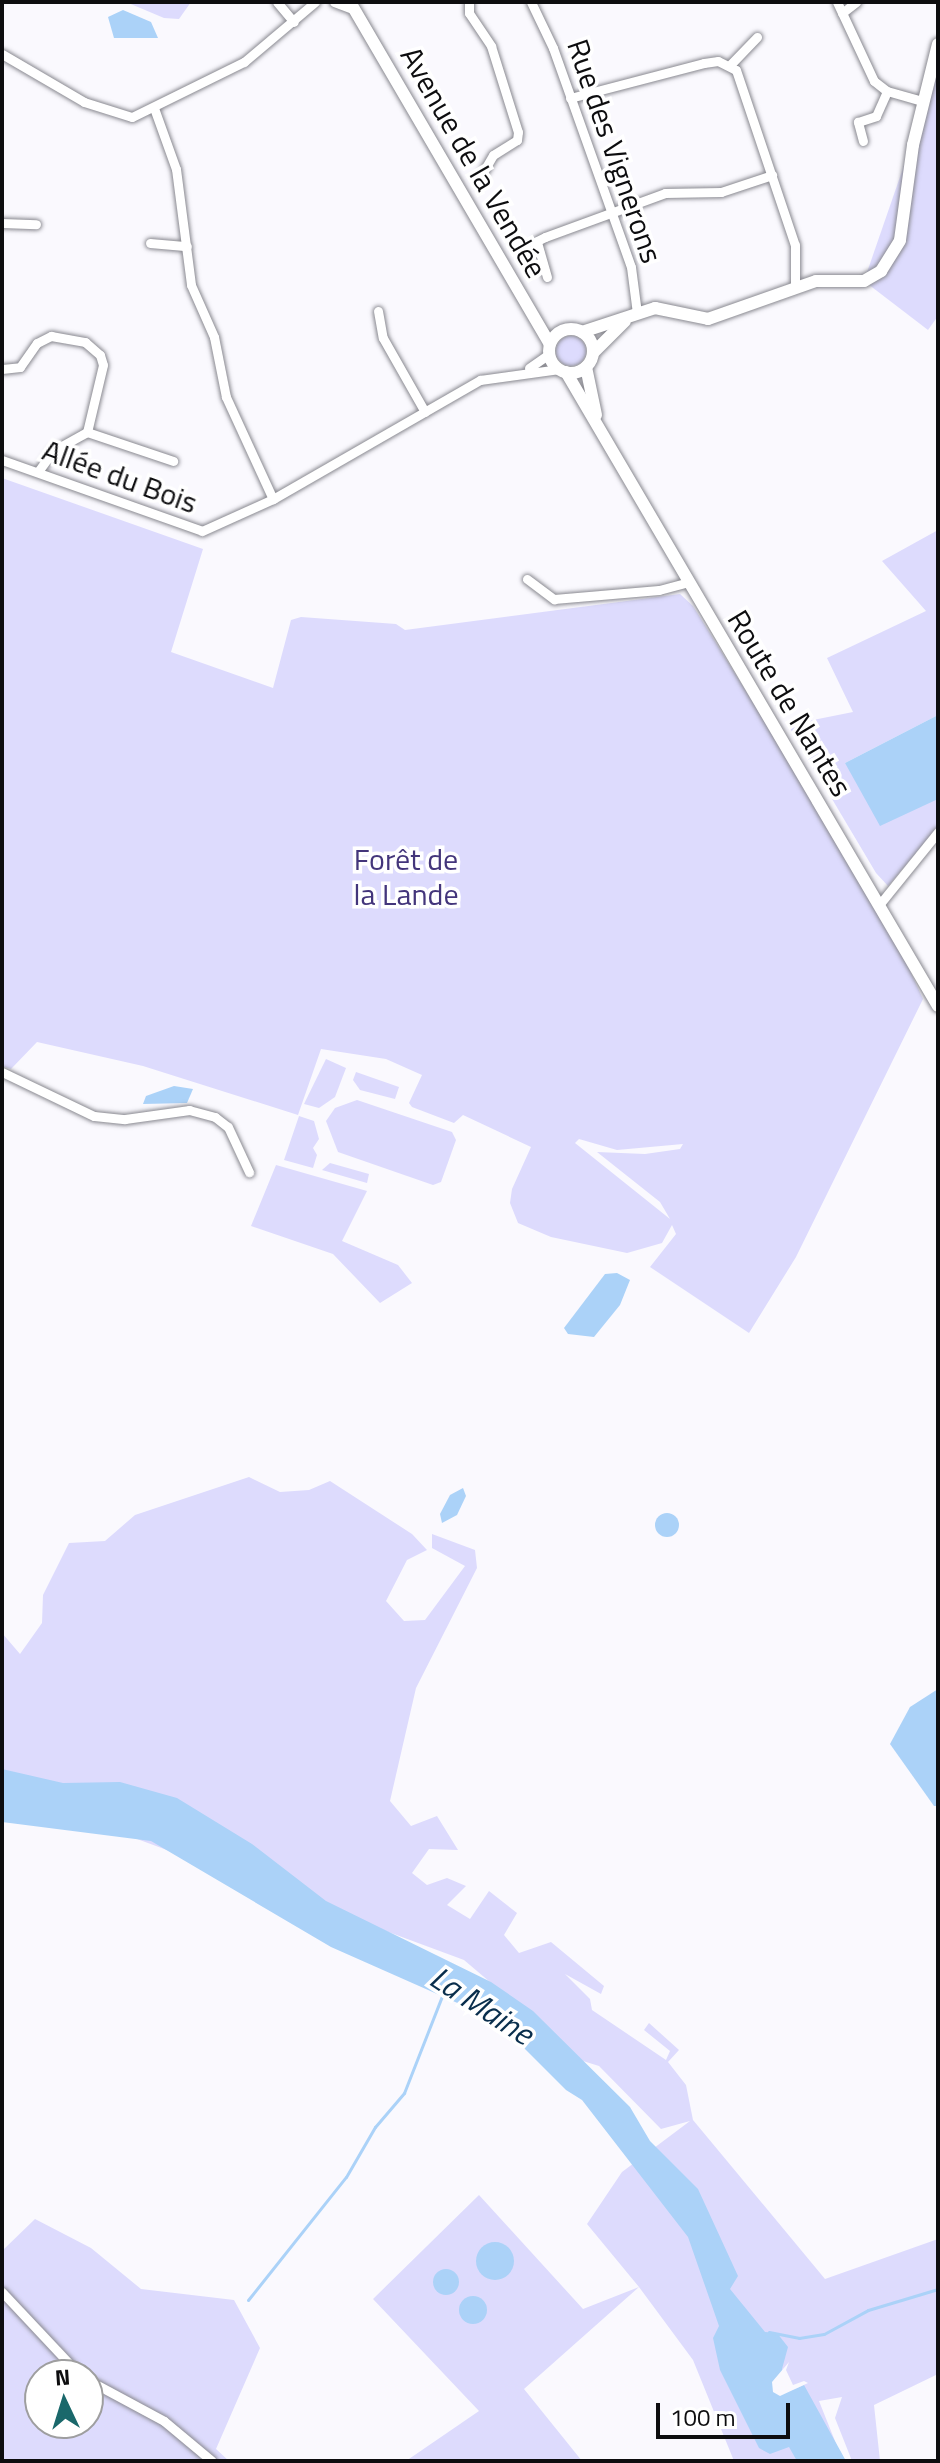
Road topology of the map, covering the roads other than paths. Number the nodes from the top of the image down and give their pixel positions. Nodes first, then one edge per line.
1 (277, 2) edge
2 (315, 2) edge
3 (334, 2) edge
4 (469, 2) edge
5 (531, 2) edge
6 (837, 2) edge
7 (856, 2) edge
8 (353, 6) edge
9 (842, 13) junction
10 (294, 22) junction
11 (757, 37) dead end
12 (938, 44) edge
13 (2, 54) edge
14 (730, 65) junction
15 (887, 91) junction
16 (570, 98) junction
17 (923, 101) junction
18 (154, 108) junction
19 (863, 141) dead end
20 (482, 174) dead end
21 (772, 175) junction
22 (611, 213) junction
23 (2, 223) edge
24 (36, 224) dead end
25 (150, 243) dead end
26 (187, 246) junction
27 (547, 277) dead end
28 (795, 288) junction
29 (529, 307) junction
30 (378, 311) dead end
31 (634, 315) junction
32 (562, 331) junction
33 (582, 332) junction
34 (549, 349) junction
35 (593, 353) junction
36 (586, 367) junction
37 (2, 369) edge
38 (562, 371) junction
39 (516, 372) junction
40 (425, 412) junction
41 (599, 425) junction
42 (87, 432) junction
43 (2, 460) edge
44 (173, 461) dead end
45 (39, 470) junction
46 (269, 501) junction
47 (527, 579) dead end
48 (688, 582) junction
49 (938, 832) edge
50 (879, 905) junction
51 (938, 1006) edge
52 (2, 1072) edge
53 (249, 1172) dead end
54 (2, 2292) edge
55 (65, 2359) edge
56 (104, 2389) edge
57 (212, 2461) edge

1 - 10 street
2 - 10 street
3 - 8 street
4 - 20 street
5 - 16 street, Rue des Vignerons
6 - 9 street
7 - 9 street
8 - 29 main road, Avenue de la Vendée
9 - 15 street
10 - 18 street
11 - 14 street
12 - 17 main road
13 - 18 street
14 - 16 street
14 - 21 street
15 - 17 street
15 - 19 street
16 - 22 street, Rue des Vignerons
17 - 28 main road
18 - 26 street
21 - 22 street
21 - 28 street
22 - 27 street
22 - 31 street, Rue des Vignerons
23 - 24 street
25 - 26 street
26 - 46 street
28 - 31 main road
29 - 32 main road, Avenue de la Vendée
29 - 34 main road, Avenue de la Vendée
30 - 40 street
31 - 33 main road
31 - 35 main road
32 - 33 main road
32 - 34 main road
33 - 35 main road
34 - 38 main road
34 - 39 street
35 - 36 main road
36 - 38 main road
36 - 41 main road, Route de Nantes
37 - 42 street
38 - 39 street
38 - 41 main road, Route de Nantes
39 - 40 street, Allée du Bois
40 - 46 street, Allée du Bois
41 - 48 main road, Route de Nantes
42 - 44 street
42 - 45 street
43 - 45 street, Allée du Bois
45 - 46 street, Allée du Bois
47 - 48 street
48 - 50 main road, Route de Nantes
49 - 50 street
50 - 51 main road, Route de Nantes
52 - 53 street
54 - 55 street
56 - 57 street

